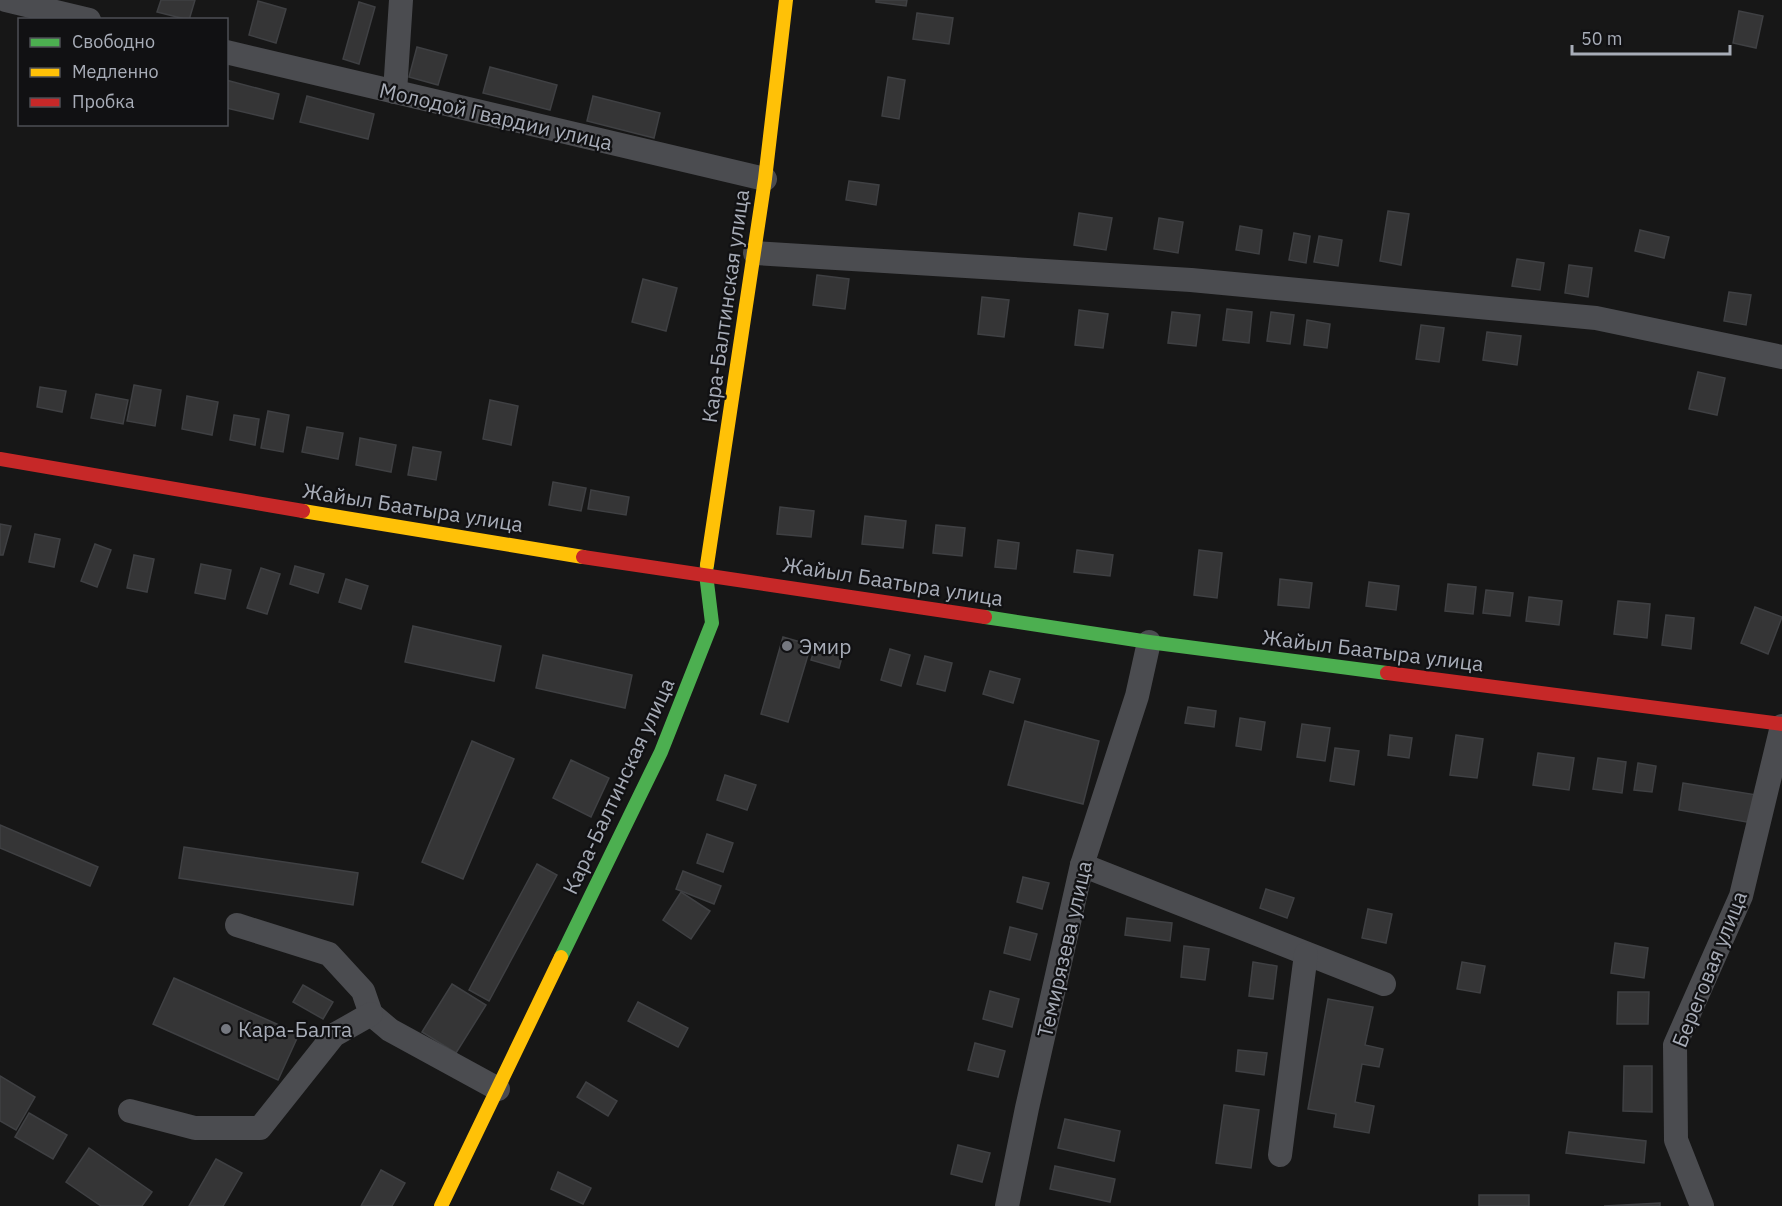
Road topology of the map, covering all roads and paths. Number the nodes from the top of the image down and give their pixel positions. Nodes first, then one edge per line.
1 (6, 0) edge
2 (401, 0) edge
3 (786, 0) edge
4 (80, 18) edge
5 (228, 52) edge
6 (395, 92) junction
7 (765, 180) junction
8 (755, 253) junction
9 (1782, 357) edge
10 (0, 459) edge
11 (706, 574) junction
12 (1149, 642) junction
13 (1782, 725) edge
14 (1082, 866) junction
15 (237, 925) dead end
16 (1306, 954) junction
17 (1383, 984) dead end
18 (370, 1014) junction
19 (498, 1089) junction
20 (130, 1111) dead end
21 (1280, 1155) dead end
22 (441, 1206) edge
23 (1007, 1206) edge
24 (1702, 1206) edge

1 - 4 street
2 - 6 street
3 - 7 main road, Кара-Балтинская улица
5 - 6 street, Молодой Гвардии улица
6 - 7 street, Молодой Гвардии улица
7 - 8 main road, Кара-Балтинская улица
8 - 9 street
8 - 11 main road, Кара-Балтинская улица
10 - 11 main road, Жайыл Баатыра улица
11 - 12 main road, Жайыл Баатыра улица
11 - 19 main road, Кара-Балтинская улица
12 - 13 main road, Жайыл Баатыра улица
12 - 14 street, Темирязева улица
13 - 24 street, Береговая улица
14 - 16 street
14 - 23 street, Темирязева улица
15 - 18 street
16 - 17 street
16 - 21 street
18 - 19 street
18 - 20 street
19 - 22 main road, Кара-Балтинская улица

